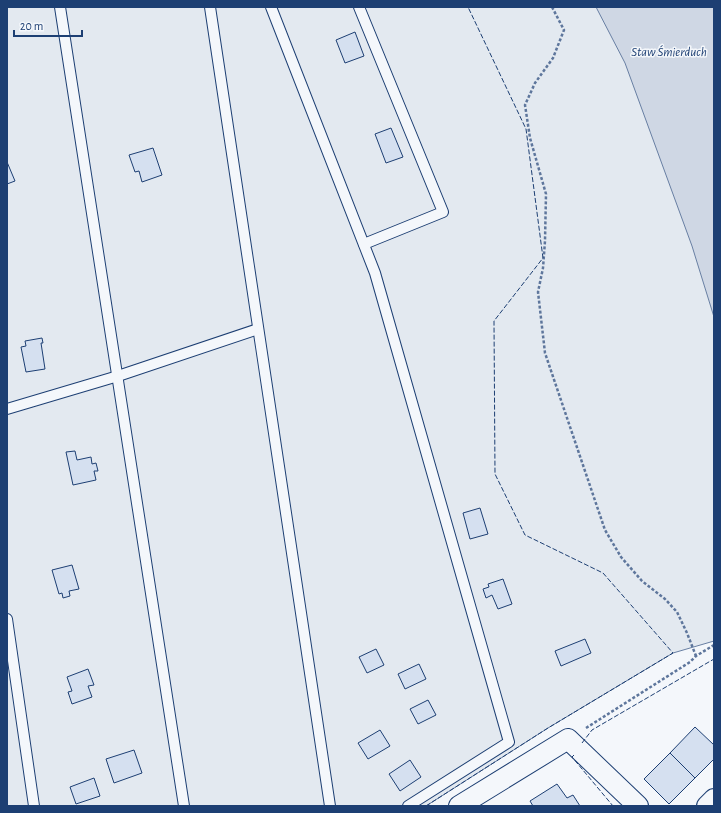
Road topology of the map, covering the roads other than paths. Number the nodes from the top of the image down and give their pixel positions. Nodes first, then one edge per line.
1 (60, 7) edge
2 (210, 7) edge
3 (271, 7) edge
4 (359, 7) edge
5 (364, 244) junction
6 (258, 329) junction
7 (118, 376) junction
8 (7, 409) edge
9 (7, 619) edge
10 (714, 799) edge
11 (471, 803) edge
12 (34, 806) edge
13 (184, 806) edge
14 (330, 806) edge
15 (408, 806) edge
16 (638, 806) edge
17 (707, 806) edge

1 - 7 lane
2 - 6 lane
3 - 5 lane
4 - 5 lane
5 - 15 lane
6 - 7 lane
6 - 14 lane
7 - 8 lane
7 - 13 lane
9 - 12 lane
10 - 17 street
11 - 16 street

